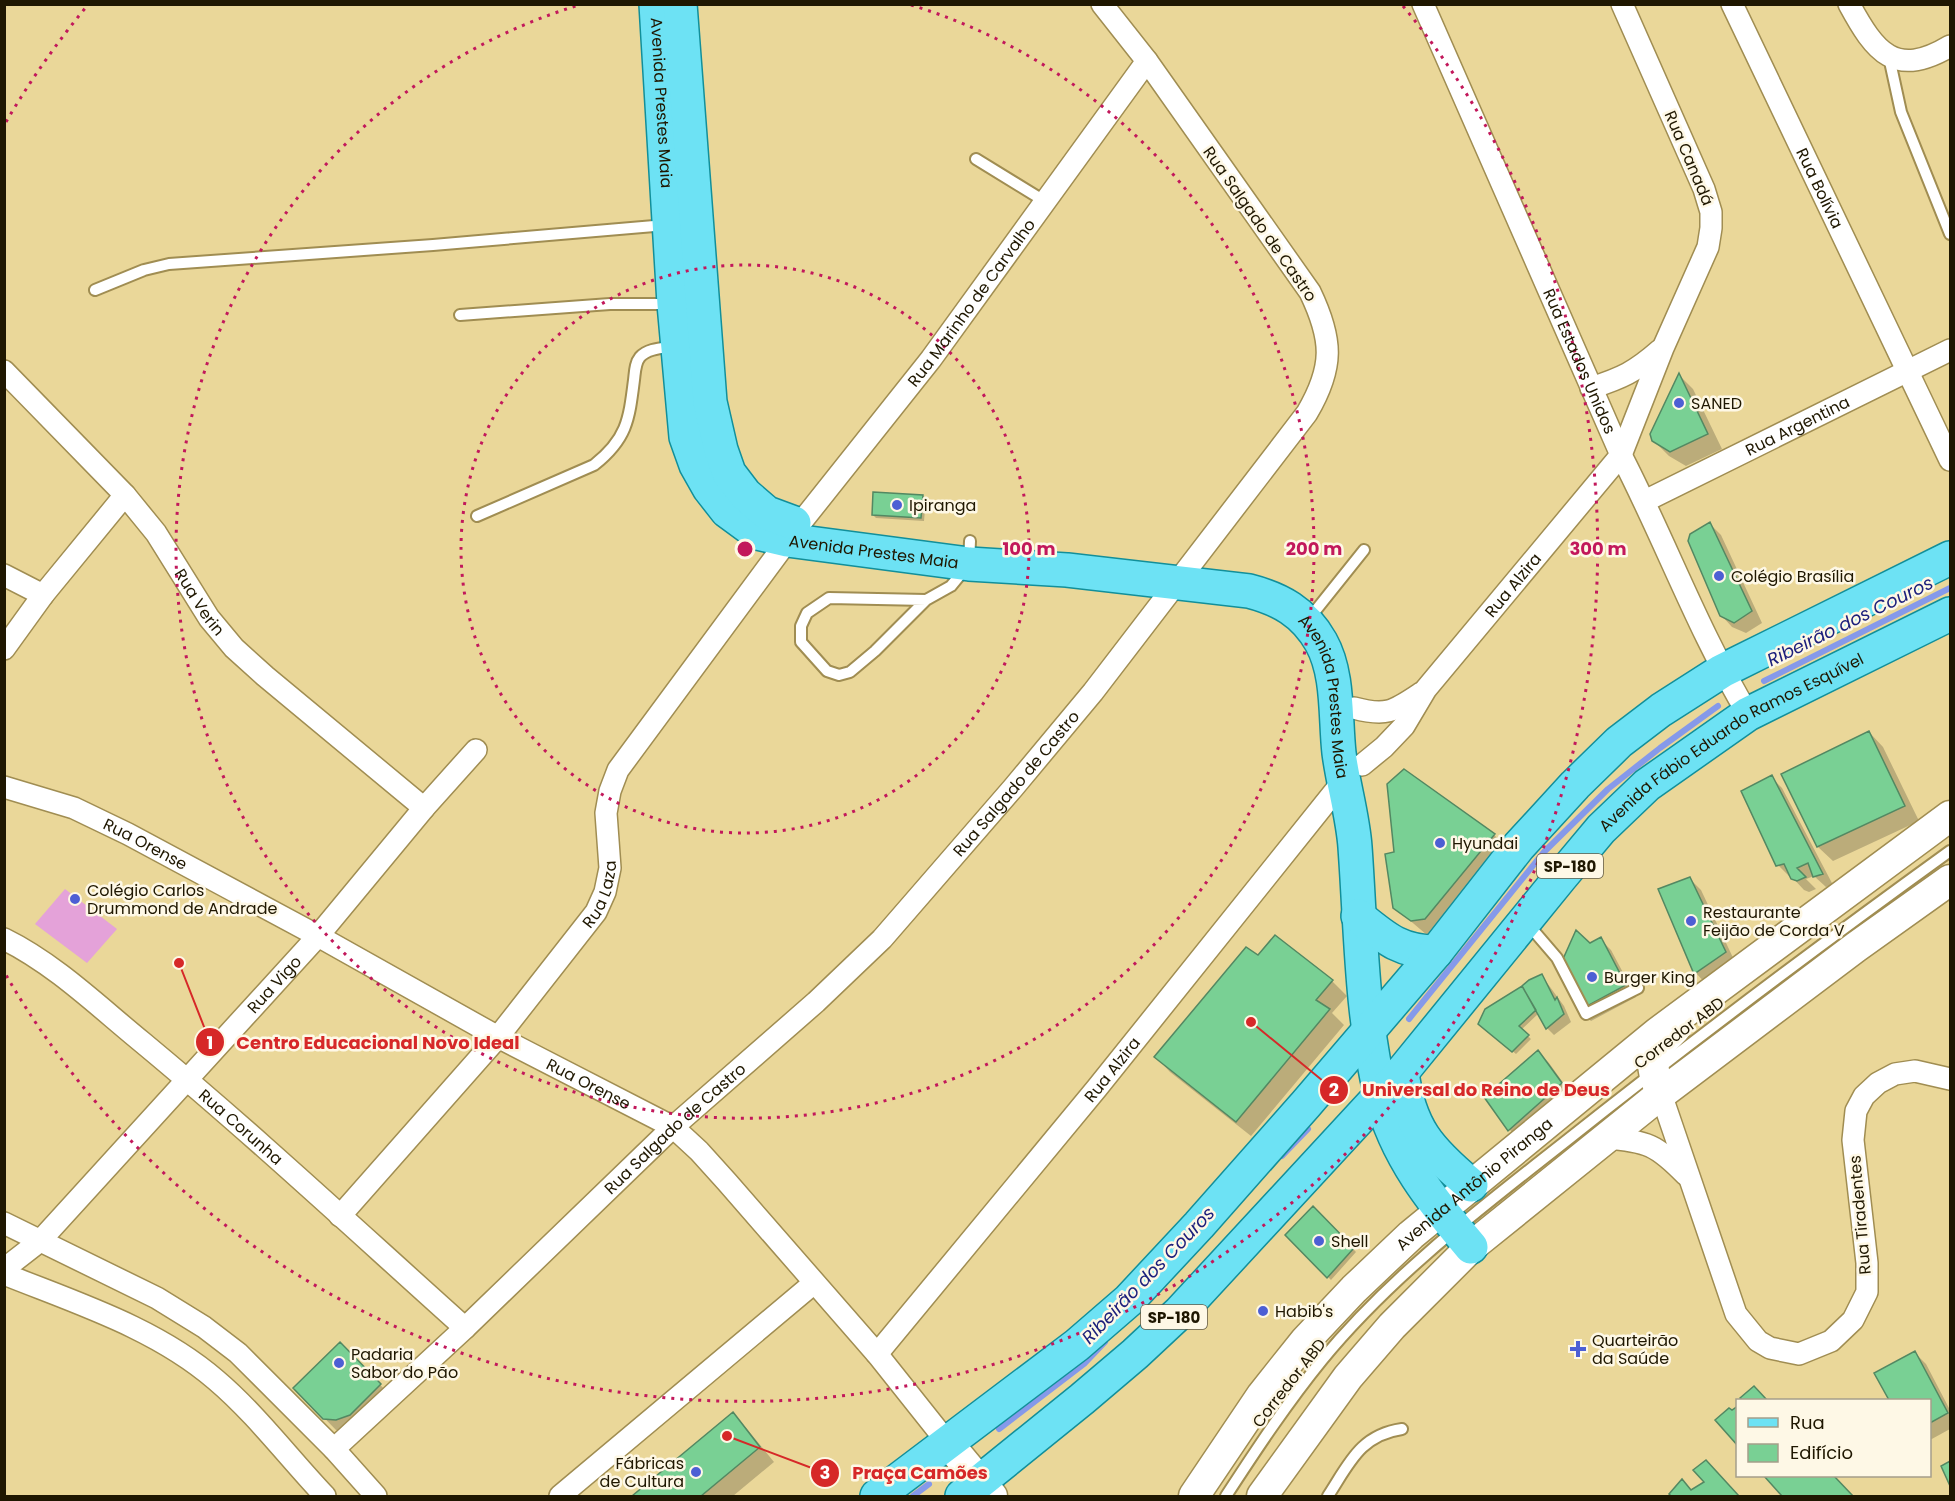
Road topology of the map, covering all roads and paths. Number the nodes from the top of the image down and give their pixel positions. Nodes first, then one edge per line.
1 (656, 4) edge
2 (680, 4) edge
3 (1102, 4) edge
4 (1423, 4) edge
5 (1622, 4) edge
6 (1732, 4) edge
7 (1849, 4) edge
8 (1950, 46) edge
9 (1889, 57) junction
10 (1147, 61) junction
11 (976, 159) dead end
12 (1046, 202) junction
13 (670, 225) junction
14 (1950, 234) edge
15 (95, 291) dead end
16 (674, 304) junction
17 (460, 315) dead end
18 (678, 346) junction
19 (1663, 348) junction
20 (1950, 350) edge
21 (1907, 370) junction
22 (4, 371) edge
23 (1591, 388) junction
24 (1621, 454) junction
25 (1950, 460) edge
26 (125, 495) junction
27 (1645, 501) junction
28 (477, 516) dead end
29 (793, 532) junction
30 (1364, 550) dead end
31 (969, 552) junction
32 (1950, 558) edge
33 (1184, 574) junction
34 (4, 575) edge
35 (43, 595) junction
36 (926, 600) junction
37 (1950, 614) edge
38 (1312, 615) junction
39 (4, 649) edge
40 (1722, 671) junction
41 (1426, 689) junction
42 (1354, 708) junction
43 (1748, 714) junction
44 (476, 750) dead end
45 (1348, 765) junction
46 (4, 787) edge
47 (424, 808) junction
48 (1950, 816) edge
49 (1950, 851) edge
50 (1950, 880) edge
51 (1358, 916) junction
52 (1525, 920) junction
53 (318, 936) junction
54 (4, 939) edge
55 (1436, 952) junction
56 (1638, 988) dead end
57 (1718, 988) junction
58 (1369, 1029) junction
59 (498, 1037) junction
60 (1412, 1060) junction
61 (187, 1079) junction
62 (1950, 1079) edge
63 (1657, 1083) junction
64 (1380, 1095) junction
65 (673, 1128) junction
66 (1606, 1138) junction
67 (1688, 1178) junction
68 (1471, 1185) junction
69 (340, 1216) junction
70 (4, 1223) edge
71 (1455, 1229) junction
72 (40, 1241) junction
73 (4, 1269) edge
74 (4, 1274) edge
75 (814, 1283) junction
76 (465, 1328) junction
77 (877, 1354) junction
78 (1402, 1429) dead end
79 (947, 1442) junction
80 (334, 1449) junction
81 (978, 1492) edge
82 (325, 1497) edge
83 (376, 1497) edge
84 (560, 1497) edge
85 (877, 1497) edge
86 (1194, 1497) edge
87 (1226, 1497) edge
88 (1262, 1497) edge
89 (1328, 1497) edge

1 - 13 main road, Avenida Prestes Maia
2 - 29 main road, Avenida Prestes Maia
3 - 10 street, Rua Salgado de Castro
4 - 23 street, Rua Estados Unidos
5 - 19 street, Rua Canadá
6 - 21 street, Rua Bolívia
7 - 9 street
8 - 9 street
9 - 14 lane
10 - 12 street, Rua Marinho de Carvalho
10 - 33 street, Rua Salgado de Castro
11 - 12 lane
12 - 29 street, Rua Marinho de Carvalho
13 - 15 lane
13 - 16 main road, Avenida Prestes Maia
16 - 17 lane
16 - 18 main road, Avenida Prestes Maia
18 - 28 lane
18 - 29 main road, Avenida Prestes Maia
19 - 23 street, Rua Canadá
19 - 24 street, Rua Canadá
20 - 21 street, Rua Argentina
21 - 25 street, Rua Bolívia
21 - 27 street, Rua Argentina
22 - 26 street, Rua Verin
23 - 24 street, Rua Estados Unidos
24 - 27 street, Rua Estados Unidos
24 - 41 street, Rua Alzira
26 - 35 street
26 - 47 street, Rua Verin
27 - 40 street, Rua Estados Unidos
29 - 31 main road, Avenida Prestes Maia
29 - 59 street, Rua Laza
30 - 38 lane
31 - 33 main road, Avenida Prestes Maia
31 - 36 lane
32 - 40 main road, SP-180
33 - 38 main road, Avenida Prestes Maia
33 - 65 street, Rua Salgado de Castro
34 - 35 street
35 - 39 street
36 - 36 lane
37 - 43 main road, Avenida Fábio Eduardo Ramos Esquível / SP-180
38 - 42 main road, Avenida Prestes Maia
38 - 45 main road, Avenida Prestes Maia
40 - 43 street, Rua Estados Unidos
40 - 55 main road, SP-180
41 - 42 street, Rua Alzira
41 - 45 street, Rua Alzira
42 - 45 main road, Avenida Prestes Maia
43 - 52 main road, Avenida Fábio Eduardo Ramos Esquível / SP-180
44 - 47 street, Rua Vigo
45 - 51 main road, Avenida Prestes Maia
45 - 77 street, Rua Alzira
46 - 53 street, Rua Orense
47 - 53 street, Rua Vigo
48 - 57 main road, Avenida Antônio Piranga
49 - 63 lane, Corredor ABD
50 - 63 main road, Avenida Antônio Piranga
51 - 55 main road
51 - 58 main road, Avenida Prestes Maia
52 - 56 lane
52 - 60 main road, Avenida Fábio Eduardo Ramos Esquível / SP-180
53 - 59 street, Rua Orense
53 - 61 street, Rua Vigo
54 - 61 street, Rua Corunha
55 - 58 main road, SP-180
57 - 63 main road
57 - 68 main road, Avenida Antônio Piranga
58 - 60 main road
58 - 64 main road, Avenida Prestes Maia
58 - 79 main road, SP-180
59 - 65 street, Rua Orense
59 - 69 street, Rua Laza
60 - 64 main road, Avenida Fábio Eduardo Ramos Esquível / SP-180
60 - 68 main road
61 - 69 street, Rua Corunha
61 - 72 street, Rua Vigo
62 - 67 street, Rua Tiradentes
63 - 66 main road, Avenida Antônio Piranga
63 - 67 street, Rua Tiradentes
63 - 71 lane, Corredor ABD
64 - 71 main road, Avenida Prestes Maia
64 - 81 main road, Avenida Fábio Eduardo Ramos Esquível / SP-180
65 - 75 street, Rua Orense
65 - 76 street, Rua Salgado de Castro
66 - 67 street, Rua Tiradentes
66 - 71 main road, Avenida Antônio Piranga
68 - 71 main road, Avenida Antônio Piranga
69 - 76 street, Rua Corunha
70 - 72 street
71 - 86 main road, Avenida Antônio Piranga
71 - 87 lane, Corredor ABD
71 - 88 main road, Avenida Antônio Piranga
72 - 73 street, Rua Vigo
72 - 80 street
74 - 82 street
75 - 77 street, Rua Orense
75 - 84 street
76 - 80 street, Rua Salgado de Castro
77 - 79 street, Rua Orense
78 - 89 lane
79 - 81 main road, Rua Orense
79 - 85 main road, SP-180
80 - 83 street

